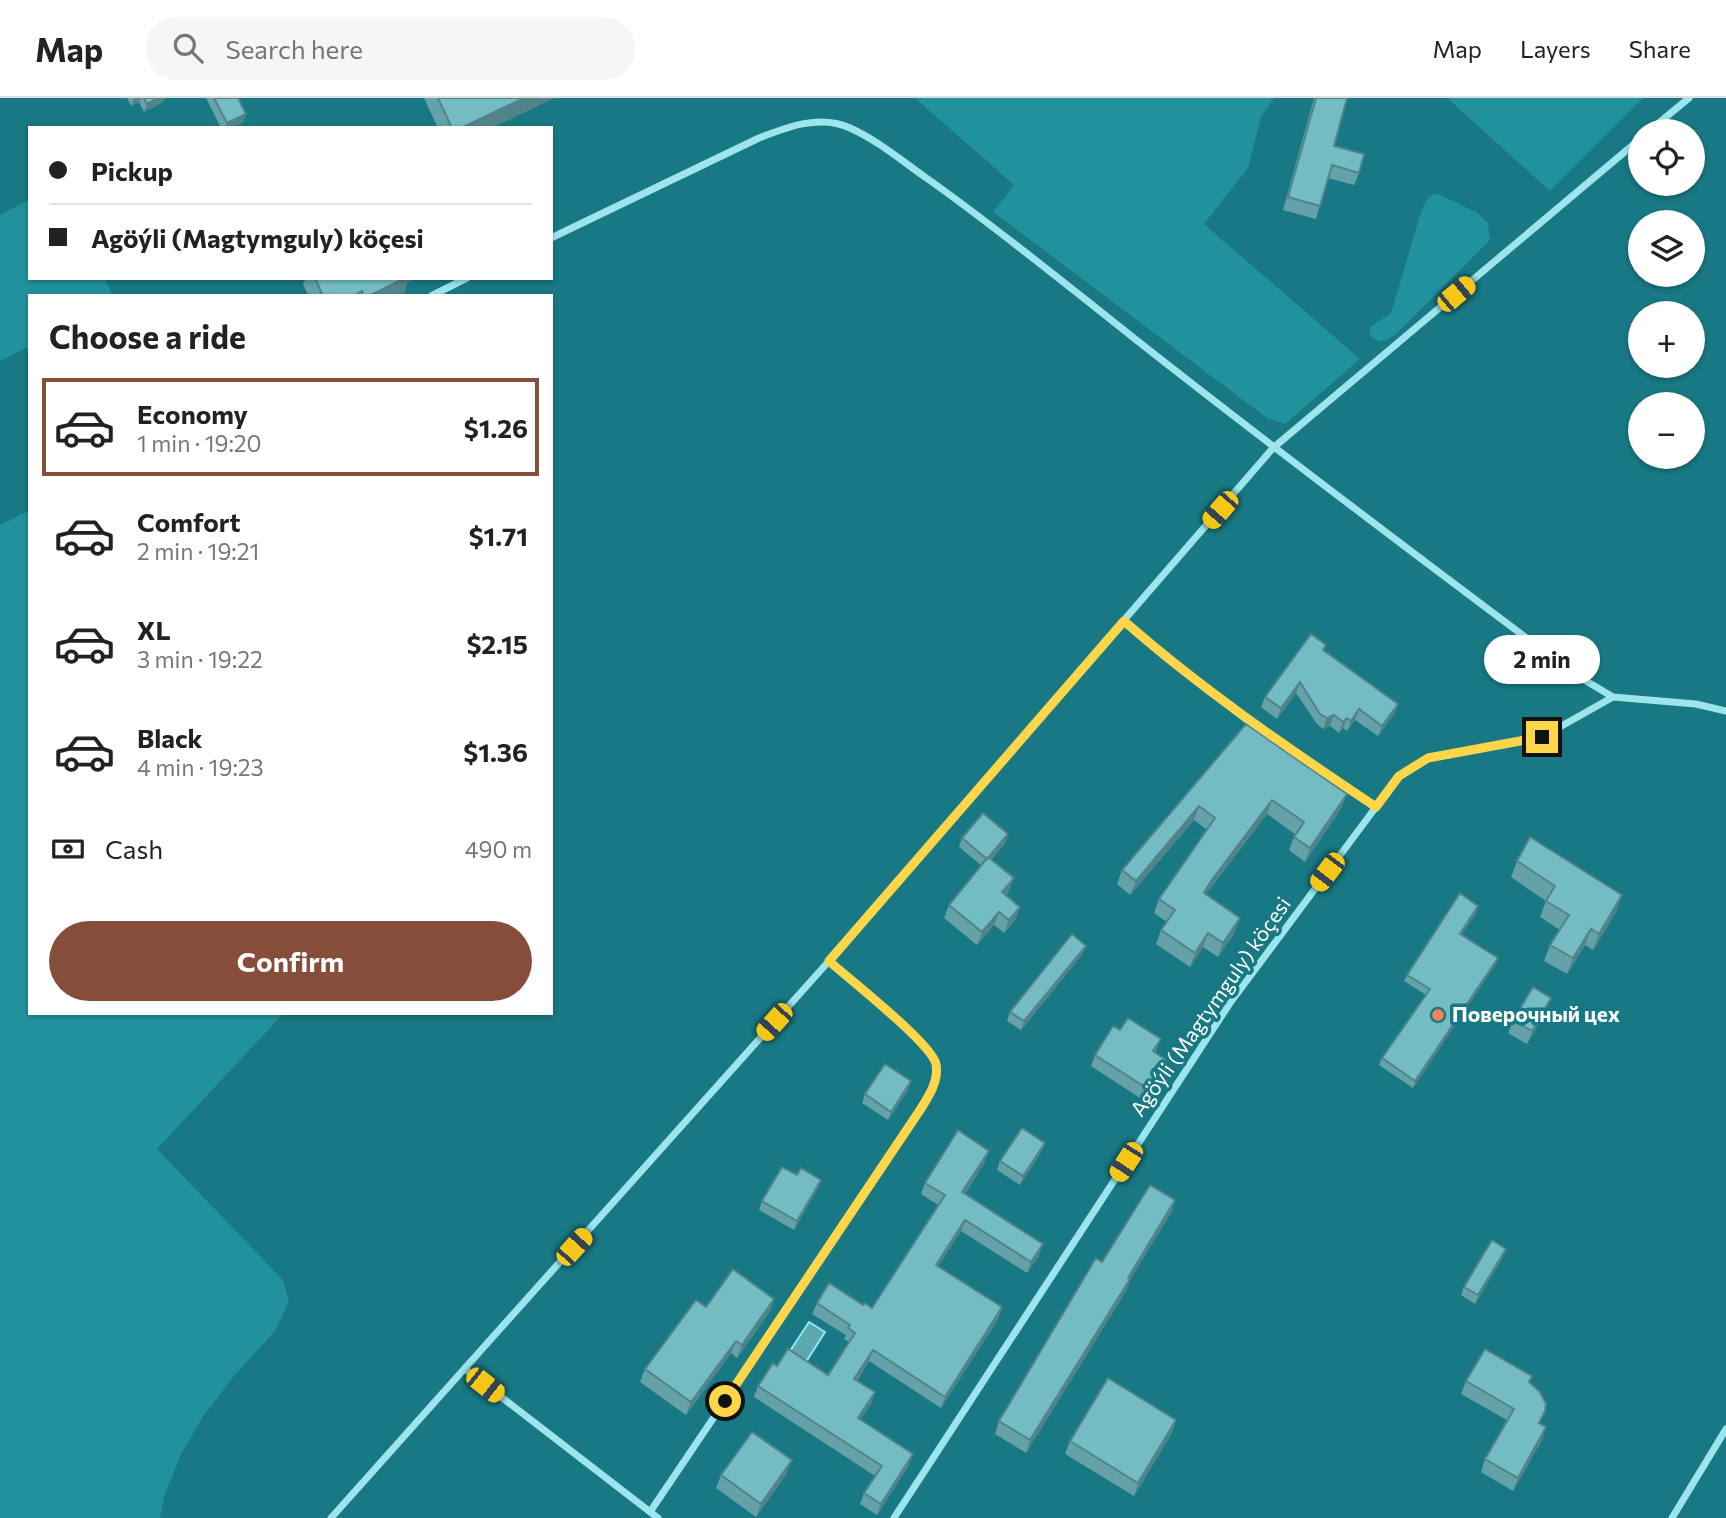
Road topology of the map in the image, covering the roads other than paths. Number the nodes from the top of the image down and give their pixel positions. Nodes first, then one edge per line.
1 (1689, 98) edge
2 (1664, 119) edge
3 (1628, 149) edge
4 (553, 237) edge
5 (463, 280) edge
6 (434, 294) edge
7 (1273, 448) junction
8 (1124, 621) junction
9 (1613, 697) junction
10 (1726, 711) edge
11 (1376, 807) junction
12 (829, 961) junction
13 (464, 1369) junction
14 (1726, 1429) edge
15 (650, 1513) junction
16 (331, 1518) edge
17 (658, 1518) edge
18 (894, 1518) edge
19 (1672, 1518) edge

1 - 2 street
3 - 7 street
4 - 7 street
5 - 6 street
7 - 8 street
7 - 9 street
8 - 11 street
8 - 12 street
9 - 10 street
9 - 11 street, Agöýli (Magtymguly) köçesi
11 - 18 street, Agöýli (Magtymguly) köçesi
12 - 13 street
12 - 15 street
13 - 15 street
13 - 16 street
14 - 19 street
15 - 17 street

